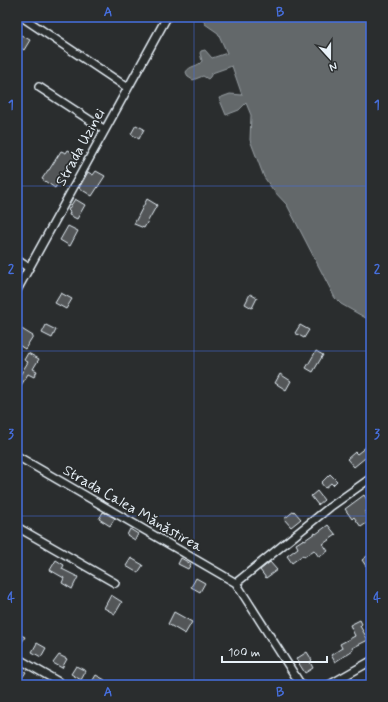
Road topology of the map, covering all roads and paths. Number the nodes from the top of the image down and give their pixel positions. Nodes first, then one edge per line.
1 (22, 17) edge
2 (167, 17) edge
3 (39, 87) dead end
4 (128, 88) junction
5 (105, 130) junction
6 (17, 260) edge
7 (29, 268) junction
8 (17, 290) edge
9 (17, 456) edge
10 (371, 478) edge
11 (17, 527) edge
12 (115, 583) dead end
13 (236, 583) junction
14 (17, 658) edge
15 (371, 661) edge
16 (64, 685) edge
17 (301, 685) edge
18 (328, 685) edge

1 - 4 street
2 - 4 street, Strada Uzinei
3 - 5 street
4 - 5 street, Strada Uzinei
5 - 7 street, Strada Uzinei
6 - 7 street
7 - 8 street, Strada Uzinei
9 - 13 street, Strada Calea Mănăstirea
10 - 13 street
11 - 12 street
13 - 17 street, Strada Calea Mănăstirea
14 - 16 street
15 - 18 street

